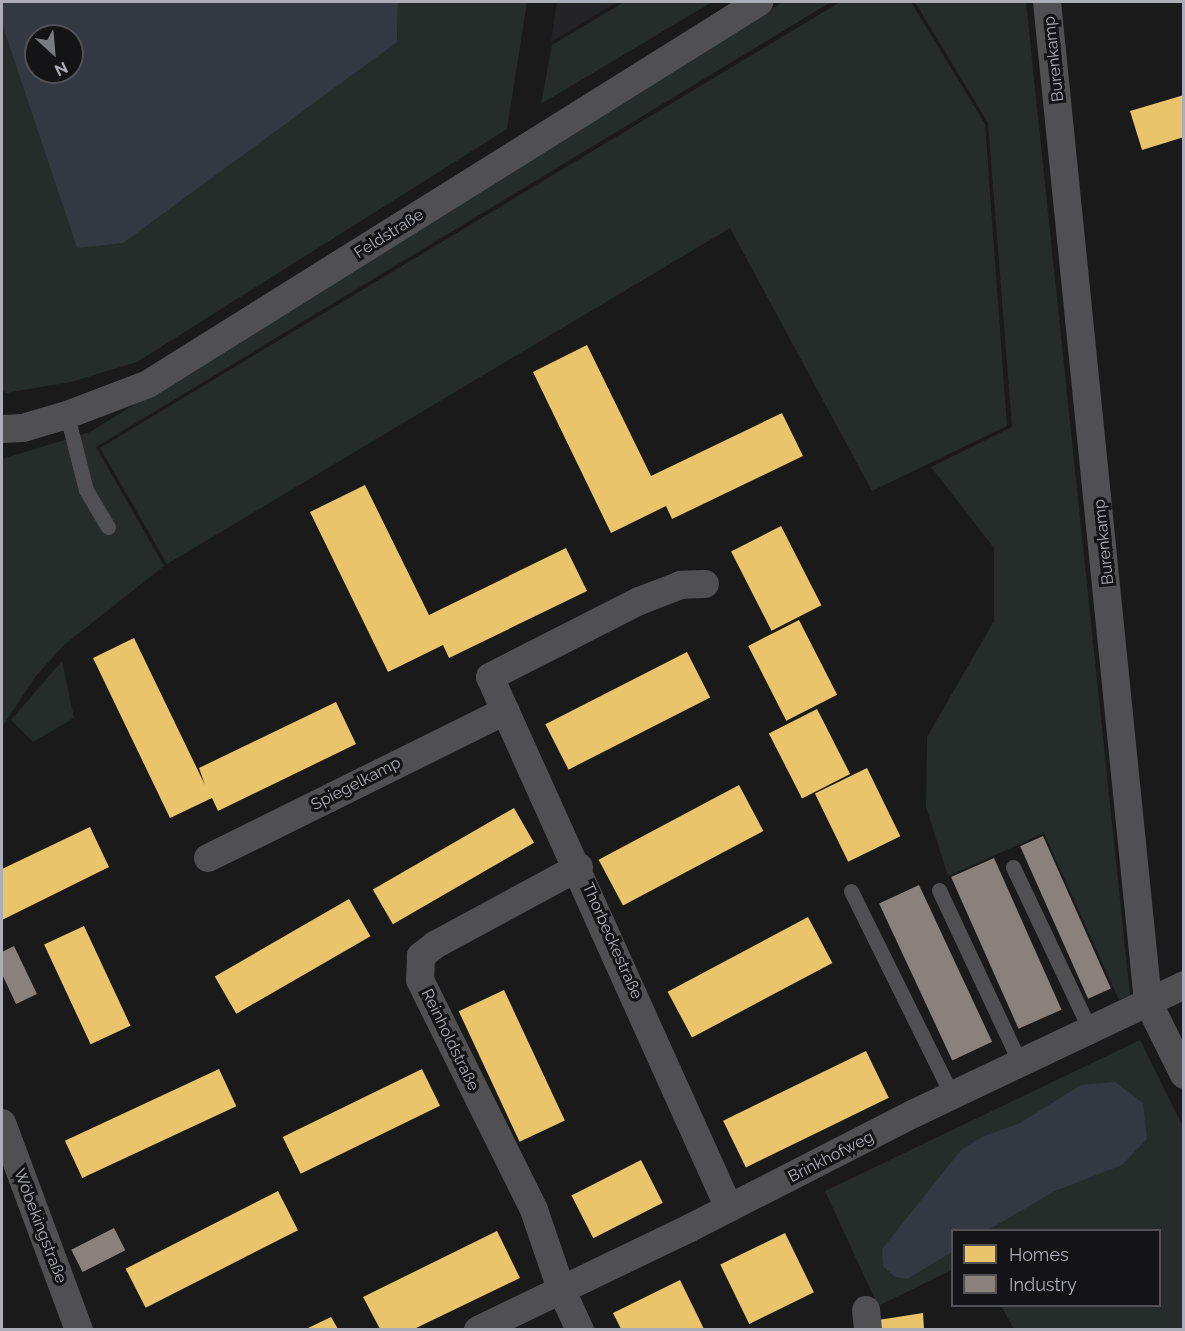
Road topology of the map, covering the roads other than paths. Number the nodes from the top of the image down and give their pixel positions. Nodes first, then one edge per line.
1 (759, 2) edge
2 (1047, 2) edge
3 (67, 415) junction
4 (2, 429) edge
5 (108, 527) dead end
6 (705, 584) dead end
7 (506, 711) junction
8 (208, 858) dead end
9 (579, 867) junction
10 (1013, 867) dead end
11 (939, 890) dead end
12 (851, 891) dead end
13 (1184, 985) edge
14 (1148, 1002) junction
15 (1090, 1030) junction
16 (1020, 1063) junction
17 (1184, 1075) edge
18 (952, 1095) junction
19 (2, 1123) edge
20 (729, 1208) junction
21 (561, 1288) junction
22 (79, 1329) edge
23 (478, 1329) edge
24 (580, 1329) edge

1 - 3 street, Feldstraße
2 - 14 street, Burenkamp
3 - 4 street, Feldstraße
3 - 5 lane
6 - 7 street, Thorbeckestraße
7 - 8 street, Spiegelkamp
7 - 9 street, Thorbeckestraße
9 - 20 street, Thorbeckestraße
9 - 21 street, Reinholdstraße
10 - 15 lane
11 - 16 lane
12 - 18 lane
13 - 14 street, Brinkhofweg
14 - 15 street, Brinkhofweg
14 - 17 street, Burenkamp
15 - 16 street, Brinkhofweg
16 - 18 street, Brinkhofweg
18 - 20 street, Brinkhofweg
19 - 22 street, Wöbekingstraße
20 - 21 street, Brinkhofweg
21 - 23 street, Brinkhofweg
21 - 24 street, Reinholdstraße

